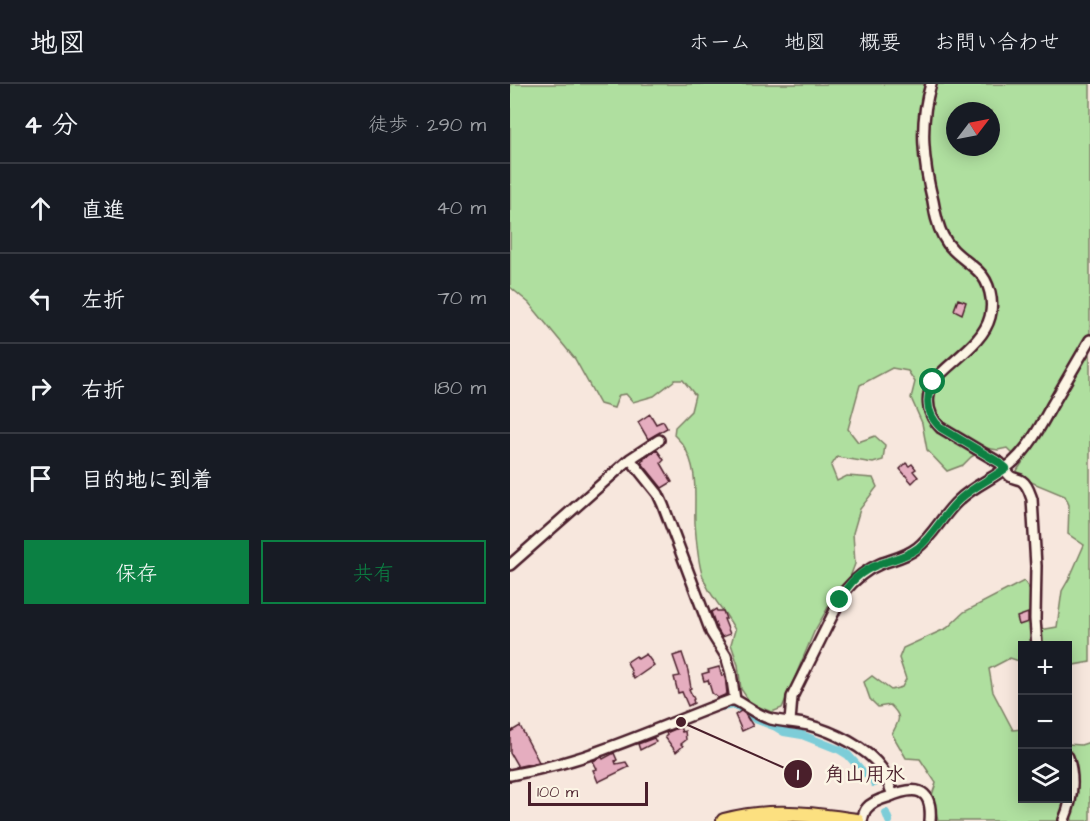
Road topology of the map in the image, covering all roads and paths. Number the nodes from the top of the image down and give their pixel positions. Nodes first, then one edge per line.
1 (932, 84) edge
2 (1090, 340) edge
3 (659, 440) dead end
4 (630, 459) junction
5 (1006, 468) junction
6 (510, 566) edge
7 (1037, 641) edge
8 (735, 700) junction
9 (790, 722) junction
10 (510, 775) edge
11 (1072, 778) edge
12 (893, 795) junction
13 (1072, 798) edge
14 (1071, 803) edge
15 (1064, 820) edge
16 (724, 821) edge
17 (857, 821) edge
18 (862, 821) edge
19 (930, 821) edge

1 - 5 street
2 - 5 street
3 - 4 street
4 - 6 street
4 - 8 street
5 - 7 street
5 - 9 street
8 - 9 street
8 - 10 street
9 - 12 street
11 - 13 street
12 - 18 street
12 - 19 street
14 - 15 street
16 - 17 main road

